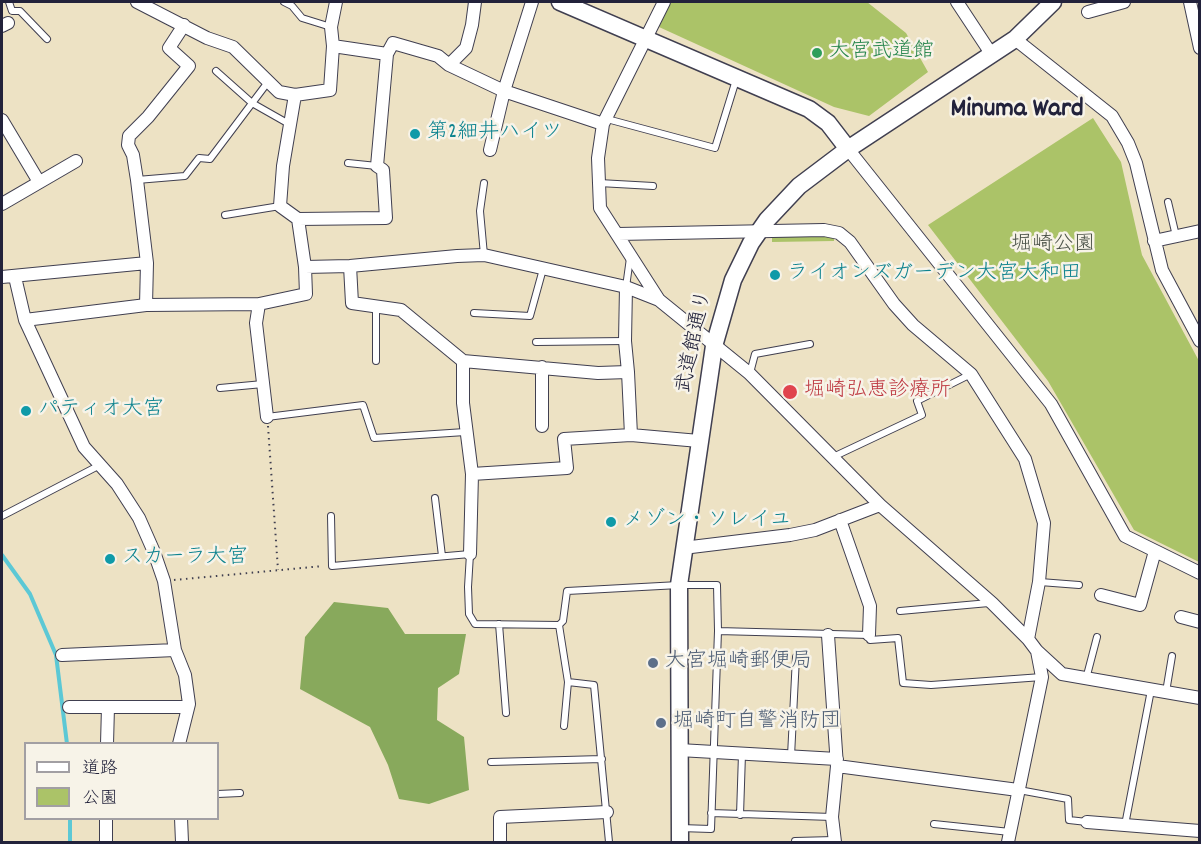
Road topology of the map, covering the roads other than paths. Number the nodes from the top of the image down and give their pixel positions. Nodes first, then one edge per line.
1 (9, 2) edge
2 (137, 2) edge
3 (284, 2) edge
4 (336, 2) edge
5 (475, 2) edge
6 (532, 2) edge
7 (560, 2) edge
8 (664, 2) edge
9 (957, 2) edge
10 (1053, 2) edge
11 (1124, 2) edge
12 (1190, 2) edge
13 (1088, 12) dead end
14 (184, 25) junction
15 (331, 27) junction
16 (47, 39) dead end
17 (646, 39) junction
18 (1015, 39) junction
19 (333, 46) junction
20 (1200, 48) edge
21 (387, 54) junction
22 (992, 55) junction
23 (449, 65) junction
24 (216, 70) dead end
25 (737, 77) junction
26 (268, 81) junction
27 (504, 91) junction
28 (295, 94) junction
29 (252, 103) junction
30 (2, 120) edge
31 (605, 122) junction
32 (290, 124) junction
33 (848, 149) junction
34 (490, 150) dead end
35 (76, 161) dead end
36 (348, 163) dead end
37 (377, 166) junction
38 (137, 180) junction
39 (39, 182) junction
40 (484, 183) dead end
41 (598, 183) junction
42 (652, 186) dead end
43 (1168, 202) dead end
44 (2, 204) edge
45 (280, 206) junction
46 (225, 215) dead end
47 (298, 219) junction
48 (1200, 231) edge
49 (759, 232) junction
50 (618, 234) junction
51 (1176, 236) junction
52 (1154, 241) junction
53 (484, 255) junction
54 (631, 255) junction
55 (147, 263) junction
56 (350, 266) junction
57 (305, 267) junction
58 (543, 269) junction
59 (2, 277) edge
60 (15, 277) junction
61 (626, 287) junction
62 (659, 300) junction
63 (260, 304) junction
64 (146, 305) junction
65 (376, 305) junction
66 (474, 313) dead end
67 (25, 320) junction
68 (625, 341) junction
69 (1200, 341) edge
70 (536, 342) dead end
71 (810, 344) dead end
72 (714, 346) junction
73 (376, 361) dead end
74 (463, 361) junction
75 (542, 367) junction
76 (628, 372) junction
77 (749, 373) junction
78 (971, 374) junction
79 (263, 384) junction
80 (220, 388) dead end
81 (267, 417) joint
82 (542, 426) dead end
83 (465, 432) junction
84 (631, 435) junction
85 (699, 441) junction
86 (833, 457) junction
87 (100, 464) junction
88 (472, 474) junction
89 (435, 498) dead end
90 (880, 505) junction
91 (2, 516) edge
92 (330, 516) dead end
93 (840, 520) junction
94 (683, 548) junction
95 (1155, 551) junction
96 (470, 554) junction
97 (442, 556) junction
98 (1200, 573) edge
99 (1039, 582) junction
100 (679, 585) junction
101 (1078, 585) dead end
102 (1101, 595) dead end
103 (992, 603) junction
104 (900, 611) dead end
105 (1181, 618) dead end
106 (1200, 622) edge
107 (499, 624) junction
108 (559, 625) junction
109 (718, 631) junction
110 (828, 635) junction
111 (868, 635) junction
112 (1097, 637) dead end
113 (1028, 639) junction
114 (175, 650) junction
115 (1037, 651) junction
116 (62, 655) dead end
117 (1172, 656) dead end
118 (796, 657) dead end
119 (1062, 674) junction
120 (1042, 677) junction
121 (1086, 680) junction
122 (568, 682) junction
123 (1151, 689) junction
124 (1166, 692) junction
125 (1200, 698) edge
126 (69, 706) dead end
127 (108, 707) junction
128 (188, 707) junction
129 (506, 713) dead end
130 (564, 726) dead end
131 (107, 742) edge
132 (179, 742) edge
133 (680, 750) junction
134 (712, 752) junction
135 (742, 754) junction
136 (791, 756) junction
137 (602, 759) junction
138 (491, 762) dead end
139 (837, 762) junction
140 (1018, 790) junction
141 (240, 793) dead end
142 (219, 794) edge
143 (607, 812) junction
144 (711, 813) junction
145 (740, 815) junction
146 (832, 817) junction
147 (106, 820) edge
148 (181, 820) edge
149 (1087, 822) joint
150 (934, 824) dead end
151 (1125, 825) junction
152 (1200, 831) edge
153 (680, 835) edge
154 (1009, 837) edge
155 (795, 841) edge
156 (835, 841) edge
157 (106, 843) edge
158 (182, 843) edge
159 (500, 843) edge
160 (609, 843) edge

1 - 16 lane
2 - 14 street
3 - 15 lane
4 - 15 street
5 - 23 street
6 - 27 street
7 - 17 street
8 - 17 street
9 - 22 street
10 - 18 street, 武道館通り
11 - 13 street
12 - 20 street
14 - 26 street
14 - 38 street
15 - 19 street
17 - 25 street
17 - 31 street
18 - 22 street, 武道館通り
18 - 52 street
19 - 21 street
19 - 28 street
21 - 23 street
21 - 37 street
22 - 33 street, 武道館通り
23 - 27 street
24 - 29 lane
25 - 31 lane
25 - 33 street
26 - 28 street
26 - 29 lane
27 - 31 street
27 - 34 street
28 - 32 street
29 - 32 lane
29 - 38 lane
30 - 39 street
31 - 41 street
32 - 45 street
33 - 49 street, 武道館通り
33 - 95 street
35 - 39 street
36 - 37 lane
37 - 47 street
38 - 55 street
39 - 44 street
40 - 53 lane
41 - 42 lane
41 - 50 street
43 - 51 lane
45 - 46 lane
45 - 47 street
47 - 57 street
48 - 51 street
49 - 50 street
49 - 72 street, 武道館通り
49 - 78 street
50 - 54 street
51 - 52 street
52 - 69 street
53 - 56 street
53 - 58 street
54 - 61 lane
54 - 62 street
55 - 60 street
55 - 64 street
56 - 57 street
56 - 65 street
57 - 63 street
58 - 61 street
58 - 66 lane
59 - 60 street
60 - 67 street
61 - 62 street
61 - 68 street
62 - 72 street
63 - 64 street
63 - 79 street
64 - 67 street
65 - 73 lane
65 - 74 street
67 - 87 street
68 - 70 lane
68 - 76 street
71 - 77 lane
72 - 77 street
72 - 85 street, 武道館通り
74 - 75 street
74 - 83 street
75 - 76 street
75 - 82 street
76 - 84 street
77 - 86 street
78 - 86 lane
78 - 99 street
79 - 80 lane
79 - 81 street
81 - 83 lane
83 - 88 street
84 - 85 street
84 - 88 street
85 - 94 street, 武道館通り
86 - 90 street
87 - 91 lane
87 - 114 street
88 - 96 street
89 - 97 lane
90 - 93 street
90 - 103 street
92 - 97 lane
93 - 94 street
93 - 111 street
94 - 100 street, 武道館通り
95 - 98 street
95 - 102 street
96 - 97 lane
96 - 107 lane
99 - 101 lane
99 - 113 street
100 - 108 lane
100 - 109 lane
100 - 133 street, 武道館通り
103 - 104 lane
103 - 113 street
105 - 106 street
107 - 108 lane
107 - 129 lane
108 - 122 lane
109 - 110 lane
109 - 134 lane
110 - 111 lane
110 - 139 street
111 - 120 lane
112 - 121 lane
113 - 115 street
114 - 116 street
114 - 128 street
115 - 119 street
115 - 120 street
117 - 124 lane
118 - 136 lane
119 - 120 street
119 - 121 street
120 - 140 street
121 - 123 street
122 - 130 lane
122 - 137 lane
123 - 124 street
123 - 151 lane
124 - 125 street
126 - 127 street
127 - 128 street
127 - 131 street
128 - 132 street
133 - 134 street
133 - 153 street, 武道館通り
134 - 135 street
134 - 144 lane
135 - 136 street
135 - 145 lane
136 - 139 street
137 - 138 lane
137 - 143 lane
139 - 140 street
139 - 146 street
140 - 149 lane
140 - 154 street
141 - 142 lane
143 - 159 street
143 - 160 lane
144 - 145 lane
144 - 153 lane
145 - 146 lane
146 - 156 street
147 - 157 street
148 - 158 street
149 - 151 street
150 - 154 lane
151 - 152 street
155 - 156 lane

